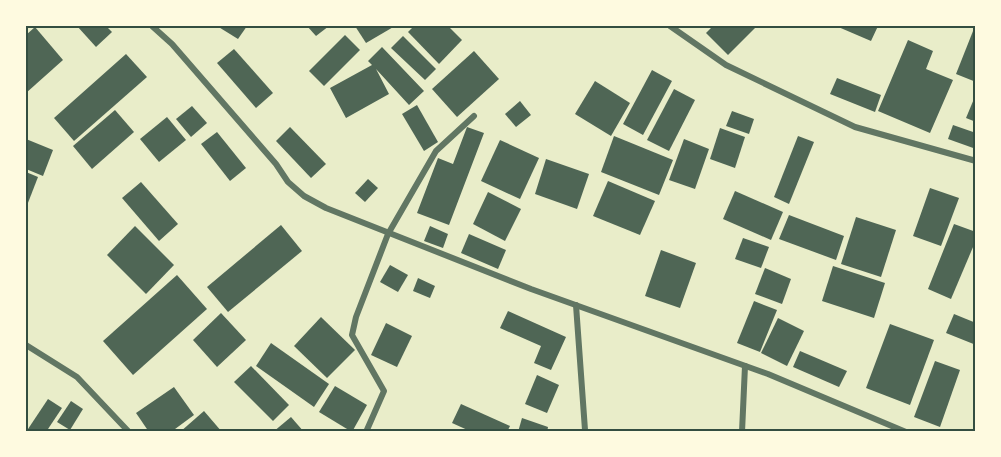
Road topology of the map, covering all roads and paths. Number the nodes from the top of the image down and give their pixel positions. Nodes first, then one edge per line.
1 (152, 26) edge
2 (670, 26) edge
3 (474, 116) dead end
4 (975, 161) edge
5 (388, 234) junction
6 (576, 305) junction
7 (26, 345) edge
8 (745, 366) junction
9 (585, 430) dead end
10 (129, 432) edge
11 (366, 432) edge
12 (742, 432) edge
13 (906, 432) edge

1 - 5 street
2 - 4 street
3 - 5 street
5 - 6 street
5 - 11 street
6 - 8 street
6 - 9 street
7 - 10 street
8 - 12 street
8 - 13 street

